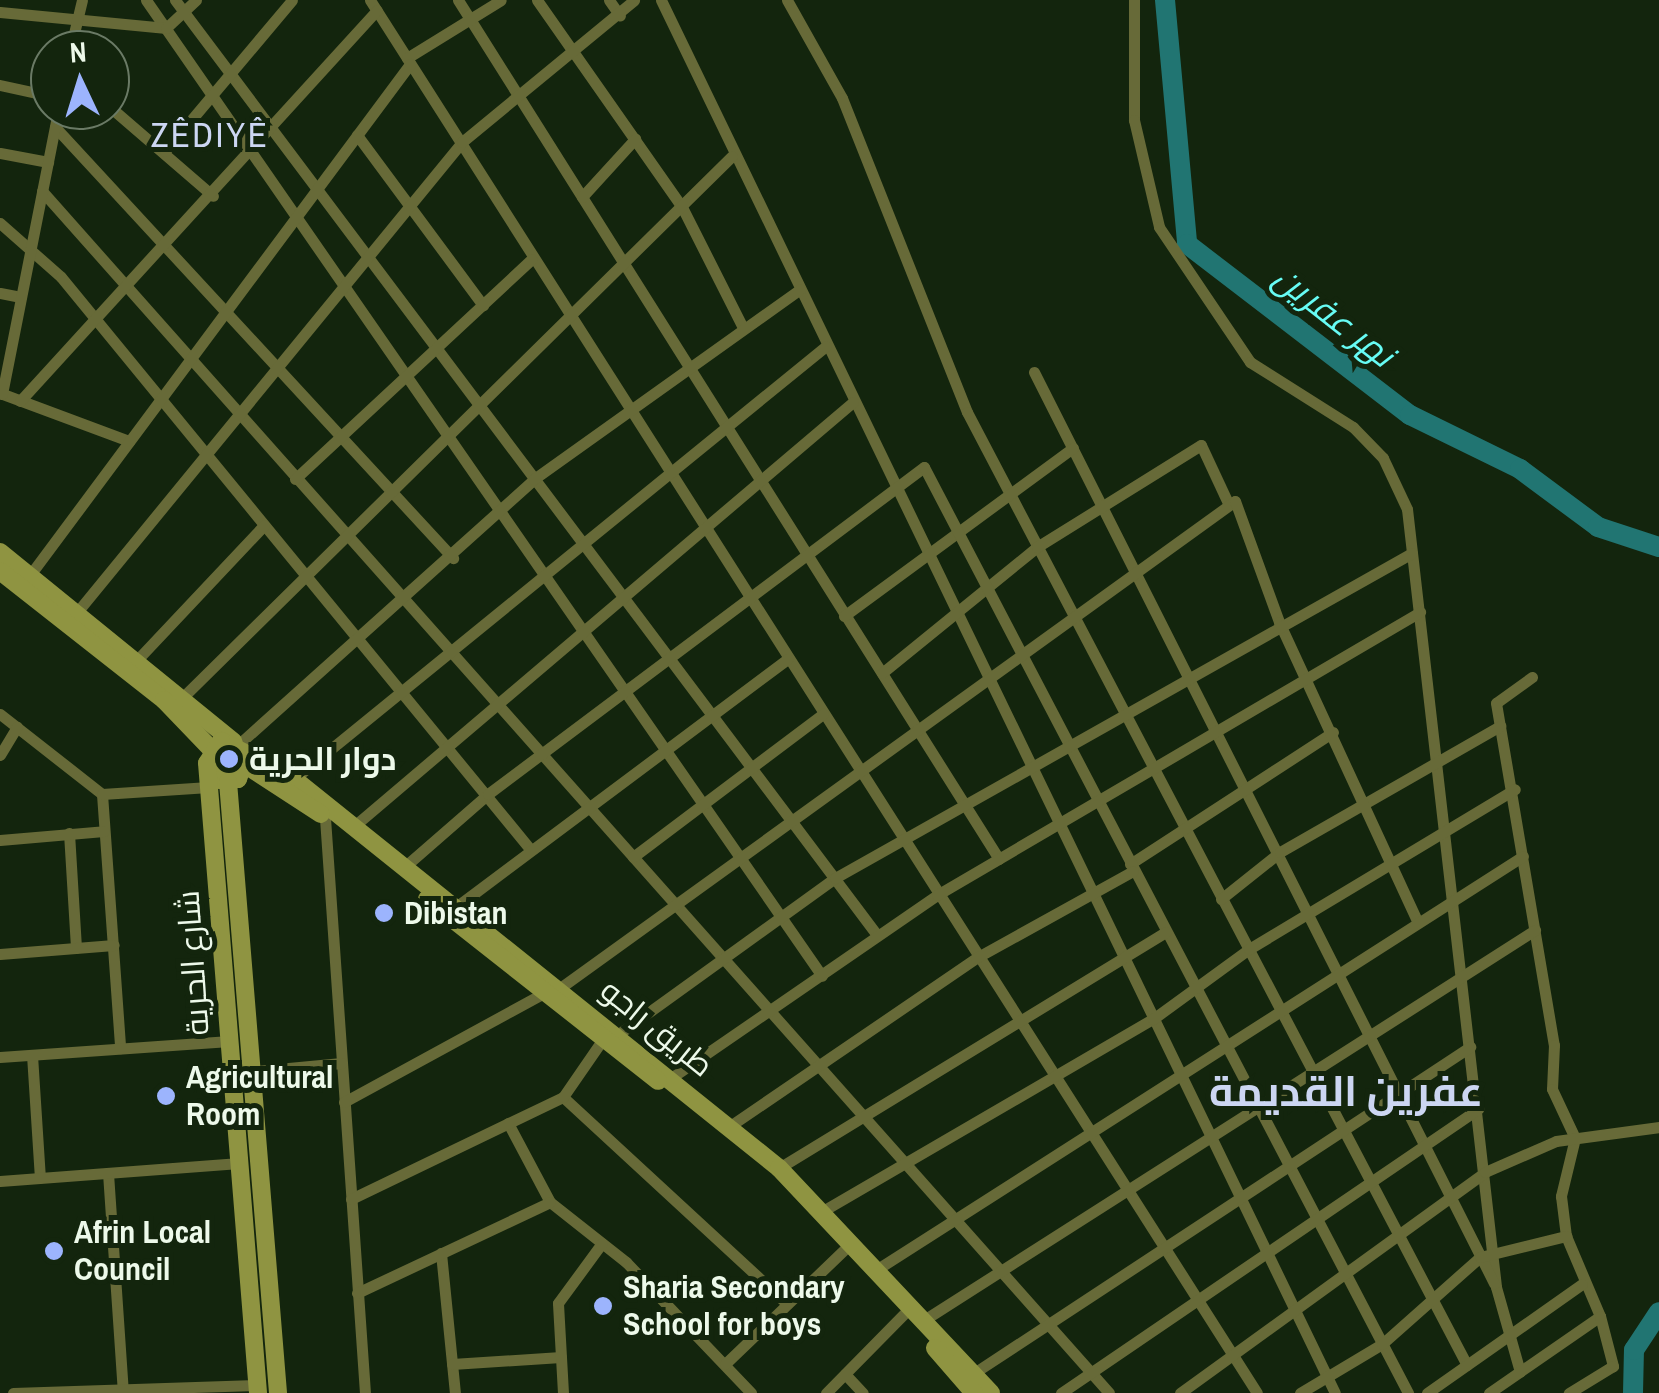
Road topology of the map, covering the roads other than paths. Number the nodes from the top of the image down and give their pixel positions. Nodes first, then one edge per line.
1 (82, 0) edge
2 (146, 0) edge
3 (196, 0) edge
4 (292, 0) edge
5 (458, 0) edge
6 (501, 0) edge
7 (537, 0) edge
8 (609, 0) edge
9 (634, 0) edge
10 (661, 0) edge
11 (788, 0) edge
12 (1134, 0) edge
13 (374, 5) edge
14 (179, 6) edge
15 (0, 12) edge
16 (620, 16) junction
17 (470, 18) junction
18 (76, 24) junction
19 (166, 28) junction
20 (75, 30) edge
21 (575, 56) junction
22 (409, 61) junction
23 (231, 71) junction
24 (0, 86) edge
25 (30, 92) edge
26 (213, 94) junction
27 (520, 98) junction
28 (130, 123) edge
29 (276, 129) junction
30 (54, 130) edge
31 (58, 130) edge
32 (358, 135) junction
33 (635, 139) junction
34 (462, 142) junction
35 (254, 150) junction
36 (165, 151) junction
37 (0, 153) edge
38 (732, 156) junction
39 (48, 162) junction
40 (316, 189) junction
41 (42, 191) junction
42 (213, 196) junction
43 (582, 197) junction
44 (412, 207) junction
45 (682, 207) junction
46 (298, 213) junction
47 (0, 223) edge
48 (32, 245) junction
49 (167, 248) junction
50 (368, 259) junction
51 (532, 259) junction
52 (624, 265) junction
53 (346, 285) junction
54 (800, 289) junction
55 (130, 290) junction
56 (0, 293) edge
57 (21, 297) junction
58 (482, 306) junction
59 (227, 310) junction
60 (572, 318) junction
61 (93, 319) junction
62 (743, 328) junction
63 (826, 346) junction
64 (435, 354) junction
65 (192, 358) junction
66 (695, 365) junction
67 (277, 366) junction
68 (1034, 372) dead end
69 (411, 378) junction
70 (1, 394) edge
71 (162, 400) junction
72 (20, 401) junction
73 (853, 402) junction
74 (477, 408) junction
75 (632, 410) junction
76 (243, 418) junction
77 (727, 428) junction
78 (450, 434) junction
79 (341, 440) junction
80 (130, 441) junction
81 (1073, 448) junction
82 (211, 456) junction
83 (677, 476) junction
84 (295, 479) junction
85 (534, 479) junction
86 (763, 486) junction
87 (895, 489) junction
88 (391, 490) junction
89 (1011, 494) junction
90 (1229, 506) junction
91 (1104, 508) junction
92 (504, 514) junction
93 (264, 525) junction
94 (346, 530) junction
95 (712, 531) junction
96 (958, 533) junction
97 (1036, 547) junction
98 (582, 548) junction
99 (0, 552) edge
100 (1412, 553) junction
101 (806, 555) junction
102 (928, 555) junction
103 (453, 558) junction
104 (0, 571) edge
105 (543, 571) junction
106 (1137, 572) junction
107 (30, 574) junction
108 (306, 574) junction
109 (985, 588) junction
110 (620, 596) junction
111 (751, 597) junction
112 (403, 600) junction
113 (78, 611) junction
114 (1420, 612) junction
115 (844, 616) junction
116 (958, 617) junction
117 (1075, 618) junction
118 (1278, 622) junction
119 (580, 626) junction
120 (357, 636) junction
121 (446, 647) junction
122 (1021, 654) junction
123 (672, 656) junction
124 (788, 659) junction
125 (137, 660) junction
126 (882, 672) junction
127 (1189, 674) junction
128 (1532, 677) dead end
129 (988, 680) junction
130 (1310, 682) junction
131 (398, 687) junction
132 (624, 692) junction
133 (184, 696) junction
134 (492, 703) junction
135 (1122, 710) junction
136 (715, 711) junction
137 (0, 714) edge
138 (823, 714) junction
139 (1500, 726) junction
140 (17, 727) junction
141 (921, 732) junction
142 (1218, 732) junction
143 (1333, 732) junction
144 (445, 744) junction
145 (1066, 744) junction
146 (663, 749) junction
147 (242, 752) junction
148 (540, 754) junction
149 (0, 755) edge
150 (1437, 758) junction
151 (1030, 763) junction
152 (750, 764) junction
153 (1154, 765) junction
154 (214, 771) junction
155 (861, 774) junction
156 (294, 778) junction
157 (1246, 788) junction
158 (1515, 789) junction
159 (102, 794) junction
160 (488, 794) junction
161 (1362, 800) junction
162 (1098, 801) junction
163 (699, 802) junction
164 (966, 803) junction
165 (586, 806) junction
166 (326, 818) junction
167 (794, 823) junction
168 (1446, 824) junction
169 (1058, 826) junction
170 (353, 827) junction
171 (1187, 827) junction
172 (104, 831) junction
173 (69, 833) junction
174 (900, 838) junction
175 (0, 840) edge
176 (530, 849) junction
177 (1280, 852) junction
178 (1523, 856) junction
179 (633, 857) junction
180 (998, 859) junction
181 (738, 860) junction
182 (1388, 865) junction
183 (1132, 867) junction
184 (402, 868) junction
185 (835, 878) junction
186 (938, 895) junction
187 (1093, 895) junction
188 (1455, 897) junction
189 (1221, 899) junction
190 (675, 905) junction
191 (456, 907) junction
192 (1310, 911) junction
193 (1417, 921) junction
194 (780, 922) junction
195 (1535, 930) junction
196 (1166, 932) junction
197 (877, 936) junction
198 (114, 945) junction
199 (76, 948) junction
200 (1250, 948) junction
201 (0, 954) edge
202 (724, 957) junction
203 (976, 958) junction
204 (1124, 960) junction
205 (232, 970) junction
206 (1340, 970) junction
207 (1464, 972) junction
208 (822, 976) junction
209 (1198, 988) junction
210 (553, 990) junction
211 (1281, 1012) junction
212 (771, 1013) junction
213 (1017, 1019) junction
214 (1153, 1019) junction
215 (1367, 1032) junction
216 (612, 1036) junction
217 (228, 1041) junction
218 (1470, 1047) junction
219 (120, 1048) junction
220 (1228, 1050) junction
221 (32, 1054) junction
222 (0, 1057) edge
223 (342, 1063) junction
224 (818, 1065) junction
225 (1313, 1070) junction
226 (247, 1072) junction
227 (1052, 1074) junction
228 (671, 1078) junction
229 (1181, 1078) junction
230 (1396, 1093) junction
231 (563, 1097) junction
232 (344, 1102) junction
233 (1258, 1108) junction
234 (1478, 1109) junction
235 (862, 1113) junction
236 (243, 1114) junction
237 (508, 1123) junction
238 (730, 1126) junction
239 (1659, 1128) edge
240 (1344, 1129) junction
241 (1090, 1137) junction
242 (1210, 1138) junction
243 (1576, 1138) junction
244 (1422, 1146) junction
245 (904, 1161) junction
246 (239, 1162) junction
247 (779, 1168) junction
248 (1291, 1170) junction
249 (1485, 1172) junction
250 (108, 1173) junction
251 (40, 1178) junction
252 (0, 1181) edge
253 (1370, 1182) junction
254 (1126, 1188) junction
255 (351, 1199) junction
256 (1450, 1200) junction
257 (550, 1202) junction
258 (1242, 1202) junction
259 (821, 1212) junction
260 (953, 1216) junction
261 (1320, 1222) junction
262 (1566, 1236) junction
263 (1398, 1238) junction
264 (602, 1242) junction
265 (1164, 1249) junction
266 (844, 1250) junction
267 (1494, 1252) junction
268 (441, 1253) junction
269 (1269, 1255) junction
270 (1480, 1257) junction
271 (876, 1270) junction
272 (1002, 1273) junction
273 (1345, 1274) junction
274 (1582, 1284) junction
275 (1496, 1287) junction
276 (357, 1293) junction
277 (1196, 1298) junction
278 (1431, 1302) junction
279 (786, 1304) junction
280 (1295, 1310) junction
281 (904, 1314) junction
282 (1600, 1316) junction
283 (924, 1320) junction
284 (1049, 1322) junction
285 (1508, 1337) junction
286 (1382, 1344) junction
287 (1232, 1355) junction
288 (561, 1357) junction
289 (452, 1364) junction
290 (724, 1364) junction
291 (1467, 1365) junction
292 (1520, 1372) junction
293 (974, 1373) junction
294 (1090, 1373) junction
295 (845, 1374) junction
296 (1327, 1376) junction
297 (257, 1389) edge
298 (51, 1392) edge
299 (124, 1392) edge
300 (13, 1393) edge
301 (278, 1393) edge
302 (364, 1393) edge
303 (454, 1393) edge
304 (562, 1393) edge
305 (751, 1393) edge
306 (826, 1393) edge
307 (863, 1393) edge
308 (974, 1393) edge
309 (991, 1393) edge
310 (1061, 1393) edge
311 (1110, 1393) edge
312 (1180, 1393) edge
313 (1256, 1393) edge
314 (1300, 1393) edge
315 (1335, 1393) edge
316 (1408, 1393) edge
317 (1427, 1393) edge
318 (1490, 1393) edge
319 (1568, 1393) edge

1 - 18 street
2 - 19 street
3 - 14 street
4 - 23 street
5 - 17 street
6 - 17 street
7 - 21 street
8 - 16 street
9 - 16 street
10 - 38 street
11 - 89 street
12 - 100 street
13 - 22 street
13 - 29 street
14 - 19 street
14 - 23 street
15 - 18 street
16 - 21 street
17 - 22 street
17 - 27 street
18 - 19 street
18 - 20 street
19 - 26 street
21 - 27 street
21 - 33 street
22 - 32 street
22 - 34 street
23 - 26 street
23 - 29 street
24 - 25 street
26 - 35 street
26 - 36 street
27 - 34 street
27 - 43 street
28 - 36 street
29 - 35 street
29 - 40 street
30 - 39 street
31 - 49 street
32 - 40 street
32 - 44 street
33 - 43 street
33 - 45 street
34 - 44 street
34 - 51 street
35 - 42 street
35 - 46 street
36 - 42 street
37 - 39 street
38 - 45 street
38 - 54 street
39 - 41 street
40 - 46 street
40 - 50 street
41 - 48 street
41 - 55 street
42 - 49 street
43 - 52 street
44 - 50 street
44 - 58 street
45 - 52 street
45 - 62 street
46 - 53 street
46 - 59 street
47 - 48 street
48 - 57 street
48 - 61 street
49 - 55 street
49 - 59 street
50 - 53 street
50 - 64 street
51 - 58 street
51 - 60 street
52 - 60 street
52 - 66 street
53 - 67 street
53 - 69 street
54 - 62 street
54 - 63 street
55 - 61 street
55 - 65 street
56 - 57 street
57 - 70 street
58 - 64 street
59 - 65 street
59 - 67 street
60 - 74 street
60 - 75 street
61 - 71 street
61 - 72 street
62 - 66 street
63 - 73 street
63 - 77 street
64 - 69 street
64 - 74 street
65 - 71 street
65 - 76 street
66 - 75 street
66 - 77 street
67 - 76 street
67 - 79 street
68 - 81 street
69 - 78 street
69 - 79 street
70 - 72 street
71 - 80 street
71 - 82 street
72 - 80 street
73 - 86 street
73 - 87 street
74 - 78 street
74 - 85 street
75 - 83 street
75 - 85 street
76 - 82 street
76 - 84 street
77 - 83 street
77 - 86 street
78 - 88 street
78 - 92 street
79 - 84 street
79 - 88 street
80 - 107 street
81 - 89 street
81 - 91 street
82 - 93 street
82 - 113 street
83 - 95 street
83 - 98 street
84 - 94 street
85 - 92 street
85 - 98 street
86 - 95 street
86 - 101 street
87 - 96 street
87 - 101 street
87 - 102 street
88 - 94 street
88 - 103 street
89 - 96 street
89 - 97 street
90 - 91 street
90 - 106 street
90 - 118 street
91 - 97 street
91 - 106 street
92 - 103 street
92 - 105 street
93 - 108 street
93 - 125 street
94 - 108 street
94 - 112 street
95 - 110 street
95 - 111 street
96 - 102 street
96 - 109 street
97 - 109 street
97 - 117 street
98 - 105 street
98 - 110 street
99 - 107 main road, طريق راجو
100 - 114 street
100 - 118 street
101 - 111 street
101 - 115 street
102 - 115 street
102 - 116 street
103 - 112 street
104 - 154 main road
105 - 119 street
105 - 121 street
106 - 117 street
106 - 127 street
107 - 113 main road, طريق راجو
108 - 120 street
108 - 133 street
109 - 116 street
109 - 122 street
110 - 119 street
110 - 123 street
111 - 123 street
111 - 124 street
112 - 120 street
112 - 121 street
113 - 125 main road, طريق راجو
114 - 130 street
114 - 150 street
115 - 126 street
116 - 126 street
116 - 129 street
117 - 122 street
117 - 135 street
118 - 127 street
118 - 130 street
119 - 132 street
119 - 134 street
120 - 131 street
120 - 147 street
121 - 131 street
121 - 134 street
122 - 129 street
122 - 145 street
123 - 132 street
123 - 136 street
124 - 136 street
124 - 138 street
125 - 133 main road, طريق راجو
126 - 141 street
127 - 135 street
127 - 142 street
128 - 139 street
129 - 141 street
129 - 151 street
130 - 142 street
130 - 143 street
131 - 144 street
131 - 156 street
132 - 146 street
132 - 148 street
133 - 147 main road, طريق راجو
134 - 144 street
134 - 148 street
135 - 145 street
135 - 153 street
136 - 146 street
136 - 152 street
137 - 140 street
138 - 152 street
138 - 155 street
139 - 150 street
139 - 158 street
140 - 149 street
140 - 159 street
141 - 155 street
141 - 164 street
142 - 153 street
142 - 157 street
143 - 157 street
143 - 161 street
144 - 160 street
144 - 170 street
145 - 151 street
145 - 162 street
146 - 163 street
146 - 165 street
147 - 154 main road
147 - 154 main road
147 - 156 main road, طريق راجو
147 - 166 main road, طريق راجو
148 - 160 street
148 - 165 street
150 - 161 street
150 - 168 street
151 - 164 street
151 - 169 street
152 - 163 street
152 - 167 street
153 - 162 street
153 - 171 street
154 - 159 street
154 - 205 main road, شارع الحرية
155 - 167 street
155 - 174 street
156 - 170 main road, طريق راجو
157 - 171 street
157 - 177 street
158 - 168 street
158 - 178 street
159 - 172 street
160 - 176 street
160 - 184 street
161 - 177 street
161 - 182 street
162 - 169 street
162 - 183 street
163 - 179 street
163 - 181 street
164 - 174 street
164 - 180 street
165 - 176 street
165 - 179 street
166 - 210 main road, طريق راجو
166 - 223 street
167 - 181 street
167 - 185 street
168 - 182 street
168 - 188 street
169 - 180 street
169 - 187 street
170 - 184 main road, طريق راجو
171 - 183 street
171 - 189 street
172 - 173 street
172 - 198 street
173 - 175 street
173 - 199 street
174 - 185 street
174 - 186 street
176 - 191 street
177 - 189 street
177 - 192 street
178 - 188 street
178 - 195 street
179 - 190 street
180 - 186 street
181 - 190 street
181 - 194 street
182 - 192 street
182 - 193 street
183 - 187 street
183 - 196 street
184 - 191 main road, طريق راجو
185 - 194 street
185 - 197 street
186 - 197 street
186 - 203 street
187 - 203 street
187 - 204 street
188 - 193 street
188 - 207 street
189 - 200 street
190 - 202 street
190 - 210 street
191 - 210 main road, طريق راجو
192 - 200 street
192 - 206 street
193 - 206 street
194 - 202 street
194 - 208 street
195 - 207 street
195 - 243 street
196 - 204 street
196 - 209 street
197 - 208 street
198 - 199 street
198 - 219 street
199 - 201 street
200 - 209 street
200 - 211 street
202 - 212 street
202 - 216 street
203 - 213 street
203 - 224 street
204 - 213 street
204 - 214 street
205 - 217 main road, شارع الحرية
205 - 226 main road, شارع الحرية
206 - 211 street
206 - 215 street
207 - 215 street
207 - 218 street
208 - 212 street
209 - 214 street
209 - 220 street
210 - 216 main road, طريق راجو
210 - 232 street
211 - 220 street
211 - 225 street
212 - 224 street
212 - 228 street
213 - 227 street
213 - 235 street
214 - 227 street
214 - 229 street
215 - 225 street
215 - 230 street
216 - 228 main road, طريق راجو
216 - 231 street
216 - 266 main road, طريق راجو
217 - 219 street
217 - 236 main road, شارع الحرية
218 - 230 street
218 - 234 street
219 - 221 street
220 - 229 street
220 - 233 street
221 - 222 street
221 - 251 street
223 - 226 street
223 - 232 street
224 - 235 street
224 - 238 street
225 - 233 street
225 - 240 street
226 - 236 main road, شارع الحرية
227 - 241 street
227 - 245 street
228 - 238 main road, طريق راجو
229 - 241 street
229 - 242 street
230 - 240 street
230 - 244 street
231 - 237 street
231 - 279 street
232 - 255 street
233 - 242 street
233 - 248 street
234 - 244 street
234 - 249 street
235 - 245 street
235 - 247 street
236 - 246 main road, شارع الحرية
236 - 301 main road, شارع الحرية
237 - 255 street
237 - 257 street
238 - 247 main road, طريق راجو
239 - 243 street
240 - 248 street
240 - 253 street
241 - 254 street
241 - 260 street
242 - 254 street
242 - 258 street
243 - 249 street
243 - 262 street
244 - 253 street
244 - 256 street
245 - 259 street
245 - 260 street
246 - 250 street
246 - 297 main road, شارع الحرية
247 - 259 main road, طريق راجو
248 - 258 street
248 - 261 street
249 - 256 street
249 - 267 street
250 - 251 street
250 - 299 street
251 - 252 street
253 - 261 street
253 - 263 street
254 - 265 street
254 - 272 street
255 - 276 street
256 - 263 street
256 - 270 street
257 - 264 street
257 - 268 street
258 - 265 street
258 - 269 street
259 - 271 main road, طريق راجو
260 - 271 street
260 - 272 street
261 - 269 street
261 - 273 street
262 - 267 street
262 - 274 street
263 - 273 street
263 - 278 street
264 - 288 street
264 - 290 street
265 - 277 street
265 - 284 street
266 - 279 street
266 - 281 main road, طريق راجو
267 - 270 street
267 - 275 street
268 - 276 street
268 - 289 street
269 - 277 street
269 - 280 street
270 - 275 street
270 - 278 street
271 - 283 main road, طريق راجو
272 - 283 street
272 - 284 street
273 - 280 street
273 - 286 street
274 - 282 street
274 - 285 street
275 - 285 street
276 - 302 street
277 - 287 street
277 - 294 street
278 - 286 street
278 - 291 street
279 - 290 street
280 - 287 street
280 - 296 street
281 - 295 street
281 - 308 main road, طريق راجو
282 - 292 street
282 - 319 street
283 - 293 main road, طريق راجو
284 - 293 street
284 - 294 street
285 - 291 street
285 - 292 street
286 - 296 street
286 - 316 street
287 - 312 street
287 - 313 street
288 - 289 street
288 - 304 street
289 - 303 street
290 - 305 street
291 - 317 street
292 - 318 street
293 - 309 main road, طريق راجو
294 - 310 street
294 - 311 street
295 - 306 street
295 - 307 street
296 - 314 street
296 - 315 street
297 - 299 street
298 - 299 street
298 - 300 street

